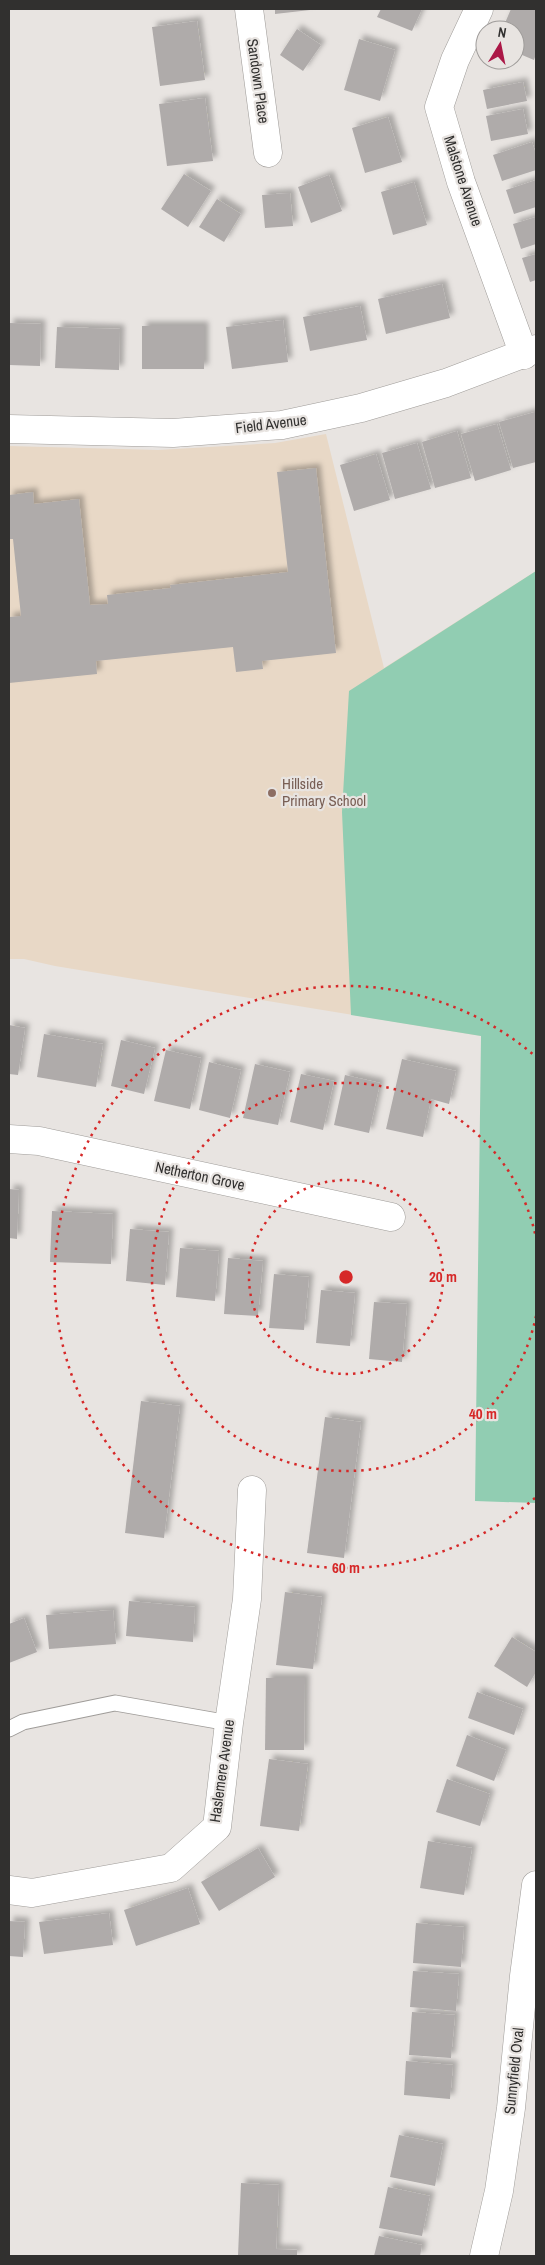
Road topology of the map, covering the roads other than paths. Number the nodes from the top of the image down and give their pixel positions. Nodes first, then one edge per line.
1 (248, 9) edge
2 (479, 9) edge
3 (268, 153) dead end
4 (530, 352) edge
5 (9, 429) edge
6 (9, 1139) edge
7 (391, 1217) dead end
8 (252, 1490) dead end
9 (228, 1723) junction
10 (9, 1729) edge
11 (536, 1885) edge
12 (9, 1890) edge
13 (484, 2256) edge

1 - 3 street, Sandown Place
2 - 4 street, Malstone Avenue
4 - 5 street, Field Avenue
6 - 7 street, Netherton Grove
8 - 9 street, Haslemere Avenue
9 - 10 lane
9 - 12 street, Haslemere Avenue
11 - 13 street, Sunnyfield Oval

